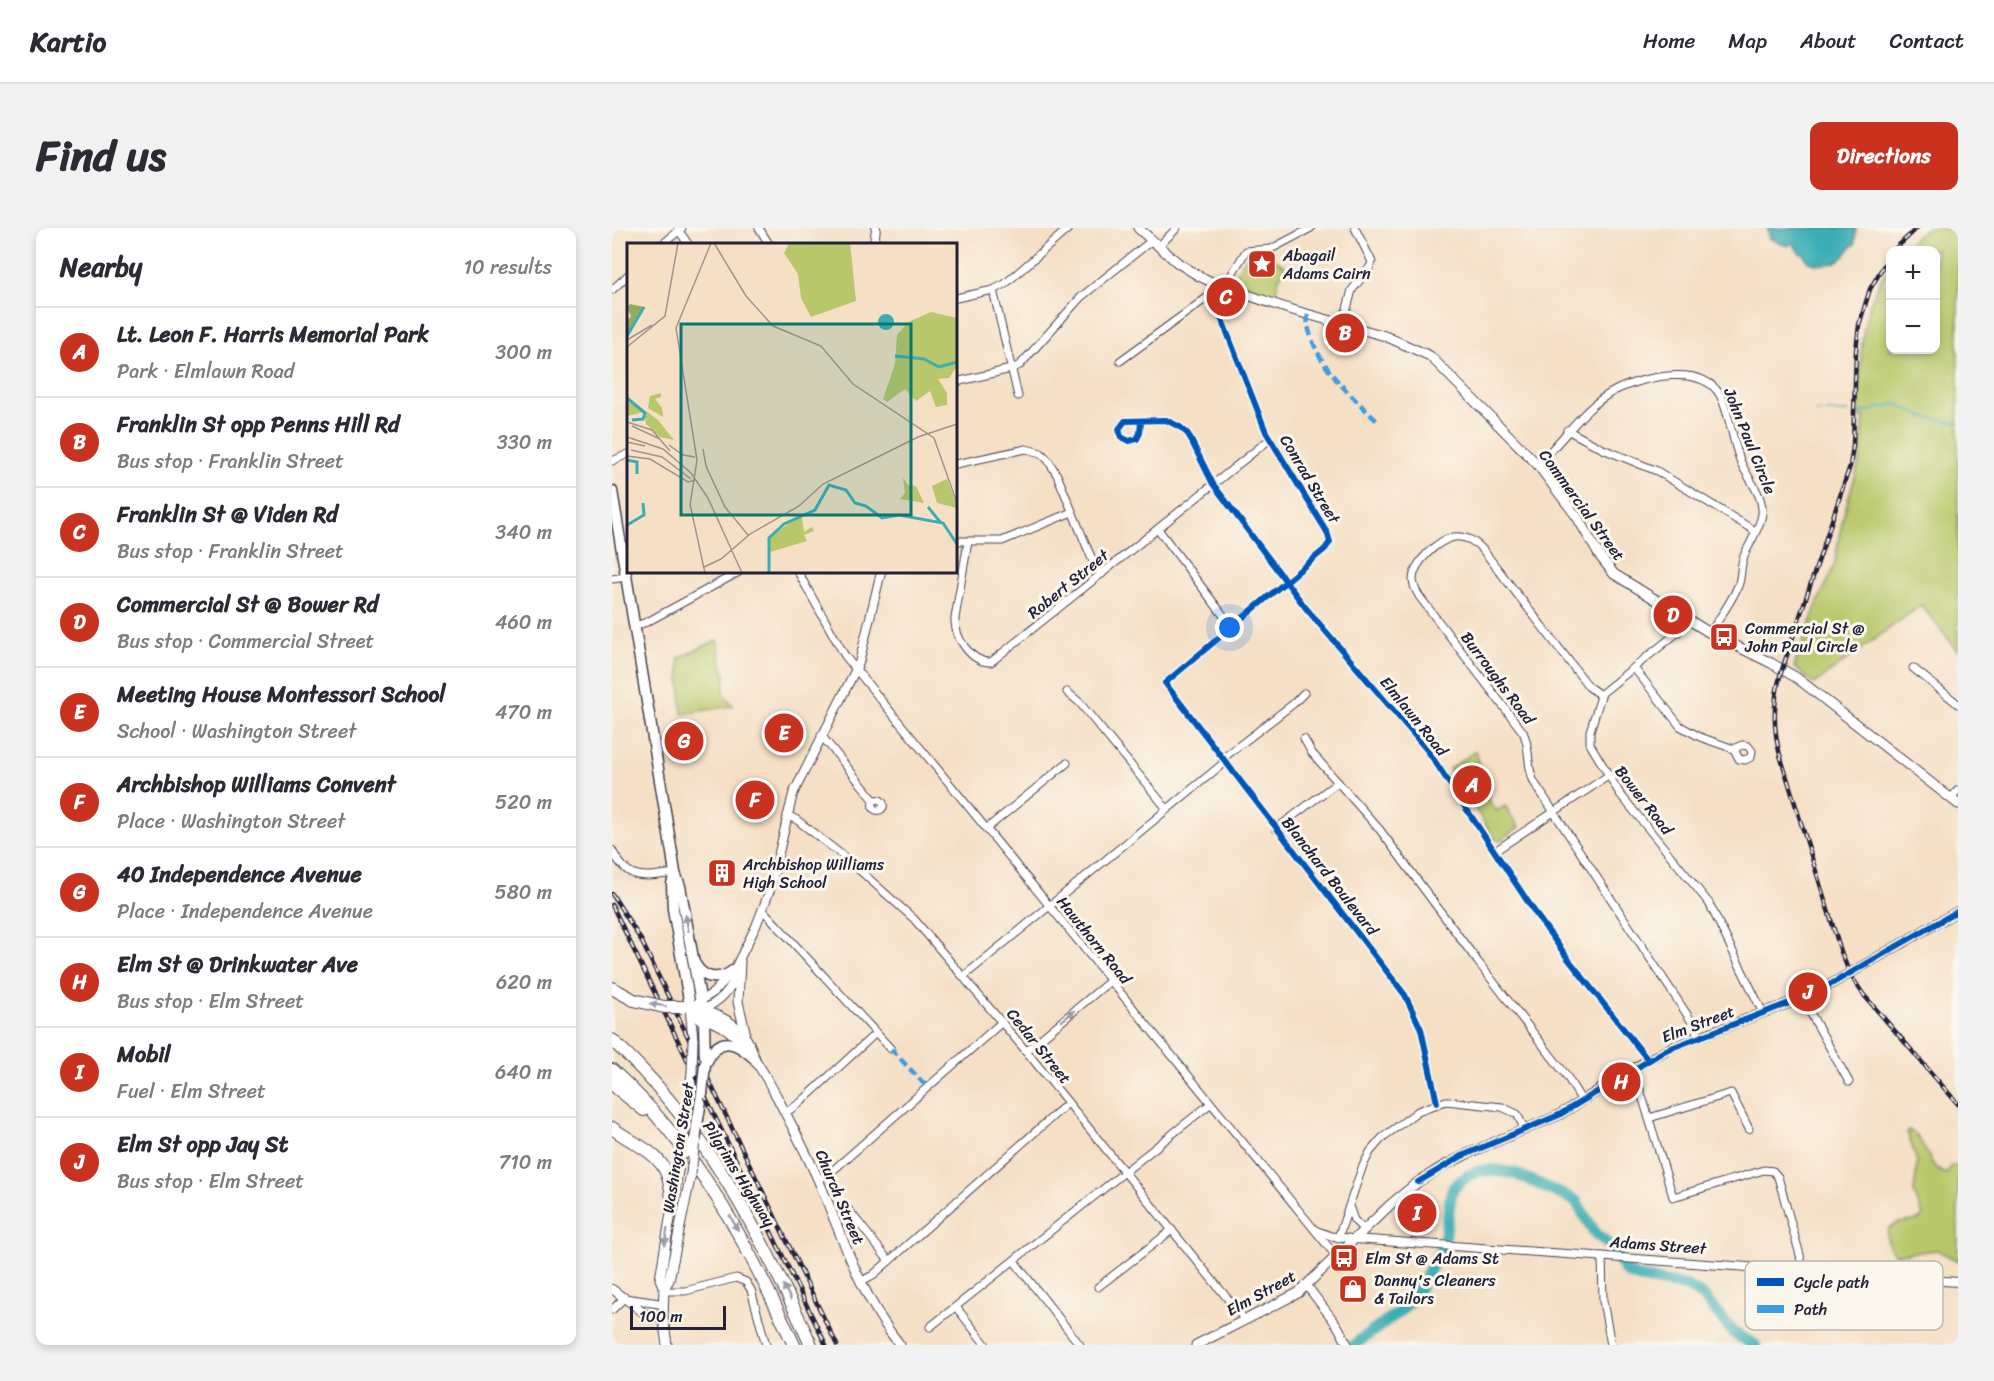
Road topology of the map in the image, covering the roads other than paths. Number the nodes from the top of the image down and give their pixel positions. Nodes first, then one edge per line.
1 (759, 228) edge
2 (876, 228) edge
3 (1069, 228) edge
4 (1138, 228) edge
5 (1178, 228) edge
6 (1311, 228) edge
7 (1354, 228) edge
8 (680, 229) edge
9 (664, 243) edge
10 (687, 243) edge
11 (769, 243) edge
12 (874, 243) edge
13 (1155, 244) junction
14 (627, 276) edge
15 (1221, 286) junction
16 (612, 290) edge
17 (993, 290) junction
18 (1212, 294) junction
19 (957, 298) edge
20 (1343, 324) junction
21 (1120, 362) dead end
22 (1011, 369) junction
23 (957, 382) edge
24 (1018, 396) dead end
25 (1141, 422) dead end
26 (1567, 430) junction
27 (1270, 439) junction
28 (627, 454) edge
29 (612, 461) edge
30 (957, 464) edge
31 (1537, 464) junction
32 (1213, 484) junction
33 (612, 491) edge
34 (1072, 512) junction
35 (1158, 529) junction
36 (1755, 531) junction
37 (624, 541) edge
38 (957, 541) edge
39 (968, 542) junction
40 (737, 573) edge
41 (799, 573) edge
42 (881, 573) edge
43 (1102, 574) junction
44 (626, 577) junction
45 (612, 579) edge
46 (1286, 582) junction
47 (1688, 620) junction
48 (635, 626) junction
49 (1232, 627) junction
50 (1710, 633) junction
51 (1634, 668) junction
52 (1913, 668) dead end
53 (856, 669) junction
54 (1165, 683) joint
55 (1066, 692) dead end
56 (1304, 693) dead end
57 (1600, 695) junction
58 (1958, 704) edge
59 (821, 735) junction
60 (1304, 739) dead end
61 (1734, 749) dead end
62 (1224, 760) junction
63 (1067, 763) dead end
64 (1608, 776) junction
65 (1338, 782) junction
66 (1958, 790) edge
67 (874, 800) dead end
68 (1954, 801) edge
69 (1167, 809) junction
70 (1554, 812) junction
71 (787, 815) junction
72 (986, 829) junction
73 (1276, 829) junction
74 (612, 850) edge
75 (1495, 851) junction
76 (675, 873) junction
77 (1049, 906) junction
78 (763, 910) junction
79 (1958, 911) edge
80 (693, 960) junction
81 (737, 966) junction
82 (964, 976) junction
83 (1110, 981) junction
84 (612, 988) edge
85 (1802, 998) junction
86 (695, 1010) junction
87 (1763, 1013) junction
88 (1002, 1022) junction
89 (612, 1032) edge
90 (876, 1032) junction
91 (1699, 1036) junction
92 (612, 1040) edge
93 (749, 1042) junction
94 (891, 1049) dead end
95 (1026, 1051) junction
96 (754, 1058) junction
97 (1648, 1060) junction
98 (705, 1064) junction
99 (612, 1070) edge
100 (1632, 1070) junction
101 (654, 1082) junction
102 (1849, 1082) dead end
103 (612, 1084) edge
104 (1582, 1101) junction
105 (1068, 1103) junction
106 (1437, 1103) junction
107 (1210, 1104) junction
108 (785, 1113) junction
109 (1650, 1118) junction
110 (612, 1128) edge
111 (1749, 1129) dead end
112 (1526, 1130) junction
113 (695, 1141) junction
114 (645, 1149) junction
115 (682, 1157) junction
116 (1126, 1173) junction
117 (818, 1180) junction
118 (844, 1204) dead end
119 (672, 1205) junction
120 (1350, 1207) junction
121 (1310, 1227) junction
122 (1172, 1230) junction
123 (1364, 1230) junction
124 (1338, 1238) junction
125 (1355, 1239) junction
126 (1606, 1256) junction
127 (1336, 1257) junction
128 (889, 1261) junction
129 (1014, 1261) junction
130 (1801, 1261) edge
131 (1745, 1267) edge
132 (1943, 1281) edge
133 (860, 1282) junction
134 (1958, 1282) edge
135 (1308, 1286) junction
136 (1098, 1287) dead end
137 (612, 1290) edge
138 (664, 1290) junction
139 (625, 1297) junction
140 (663, 1304) junction
141 (956, 1307) junction
142 (612, 1310) edge
143 (663, 1317) junction
144 (1245, 1320) junction
145 (930, 1327) dead end
146 (1348, 1344) edge
147 (667, 1345) edge
148 (766, 1345) edge
149 (794, 1345) edge
150 (811, 1345) edge
151 (900, 1345) edge
152 (986, 1345) edge
153 (1080, 1345) edge
154 (1196, 1345) edge
155 (1611, 1345) edge

1 - 11 street
2 - 12 street
3 - 17 street
4 - 13 main road, Commercial Street
5 - 13 street
6 - 15 street
7 - 20 street
8 - 9 street
8 - 10 street
13 - 15 main road, Commercial Street
13 - 22 street
14 - 16 street
15 - 18 street
15 - 20 main road, Commercial Street
17 - 19 street
17 - 22 street
18 - 21 street
18 - 27 street, Conrad Street
20 - 31 main road, Commercial Street
22 - 23 street
22 - 24 street
25 - 32 street, Elmlawn Road
26 - 31 street, John Paul Circle
26 - 36 street
26 - 36 street, John Paul Circle
27 - 32 street, Robert Street
27 - 46 street, Conrad Street
28 - 29 street
30 - 34 street
31 - 47 main road, Commercial Street
32 - 35 street, Robert Street
32 - 46 street, Elmlawn Road
33 - 37 main road
34 - 39 street
34 - 43 street
35 - 43 street, Robert Street
35 - 49 street
36 - 50 street, John Paul Circle
37 - 44 main road
38 - 39 street
39 - 43 street, Robert Street
40 - 48 street
41 - 53 street, Hawthorn Road
42 - 53 street
44 - 45 street
44 - 48 main road
46 - 49 street, Conrad Street
46 - 75 street, Elmlawn Road
47 - 50 main road, Commercial Street
47 - 51 street
48 - 76 main road
49 - 54 street, Conrad Street
50 - 68 main road, Commercial Street
51 - 57 street
51 - 61 street
52 - 58 street
53 - 59 street
53 - 72 street, Hawthorn Road
54 - 62 street, Blanchard Boulevard
55 - 69 street
56 - 62 street
57 - 64 street, Bower Road
57 - 70 street, Burroughs Road
59 - 67 street
59 - 71 street
60 - 65 street
62 - 69 street
62 - 73 street, Blanchard Boulevard
63 - 72 street
64 - 70 street
64 - 87 street, Bower Road
65 - 73 street
65 - 104 street
66 - 68 street
69 - 77 street
70 - 75 street
70 - 91 street, Burroughs Road
71 - 78 street
71 - 82 street, Cedar Street
72 - 77 street, Hawthorn Road
73 - 106 street, Blanchard Boulevard
74 - 76 street
75 - 97 street, Elmlawn Road
80 -> 76 main road
76 - 86 main road
77 - 82 street
77 - 83 street, Hawthorn Road
78 - 81 street
78 - 90 street
79 - 85 main road, Elm Street
80 - 81 main road
80 - 86 main road
81 - 86 street
81 - 93 main road
82 - 88 street, Cedar Street
95 -> 83 street
83 - 107 street, Hawthorn Road
86 -> 84 highway, bridge
85 - 87 main road, Elm Street
85 - 102 street
86 - 93 main road, Church Street
86 - 96 main road, Church Street
86 - 98 main road, Washington Street
86 - 115 main road, Washington Street, bridge
87 - 91 main road, Elm Street
88 - 95 street, Cedar Street
88 - 117 street
89 - 101 highway
90 - 94 street
90 - 108 street
91 - 97 main road, Elm Street
92 - 101 highway, Pilgrims Highway
93 - 96 main road, Church Street
95 - 105 street, Cedar Street
96 - 98 main road
96 - 108 main road, Church Street
97 - 100 main road, Elm Street
98 - 113 main road, Washington Street, bridge
99 - 115 highway, Pilgrims Highway
100 - 104 main road, Elm Street
100 - 109 street
150 -> 101 highway, Pilgrims Highway
103 - 115 highway
104 - 112 main road, Elm Street
105 - 116 street, Cedar Street
105 - 128 street
106 - 112 street
106 - 120 street
107 - 116 street
107 - 121 street, Hawthorn Road
108 - 117 main road, Church Street
109 - 111 street
109 - 130 street
110 - 114 highway
112 - 123 main road, Elm Street
113 - 115 highway, bridge
113 - 138 main road, Washington Street, bridge
114 - 115 highway
114 - 119 highway
115 - 119 main road, Washington Street
115 -> 149 highway, Pilgrims Highway
116 - 122 street, Cedar Street
116 - 129 street
117 - 133 main road, Church Street
118 - 128 street
119 -> 138 main road, Washington Street
120 - 123 street
120 - 124 street
121 - 124 street, Hawthorn Road
121 - 127 street, Hawthorn Road
122 - 136 street
122 - 144 street, Cedar Street
123 - 125 main road, Elm Street
124 - 125 street, Hawthorn Road
125 - 126 street, Adams Street
125 - 127 main road, Elm Street
126 - 131 street, Adams Street
126 - 155 street
127 - 135 main road, Elm Street
128 - 133 street
129 - 141 street
129 - 153 street
132 - 134 street, Adams Street
133 - 151 main road, Church Street
135 - 144 main road, Elm Street
135 - 146 street
137 - 139 street
138 - 140 main road, Washington Street
138 - 148 street
139 - 140 street
139 - 142 street
139 - 143 street
140 - 143 main road, Washington Street
141 - 145 street
141 - 152 street
143 - 147 main road, Washington Street
144 - 154 main road, Elm Street

